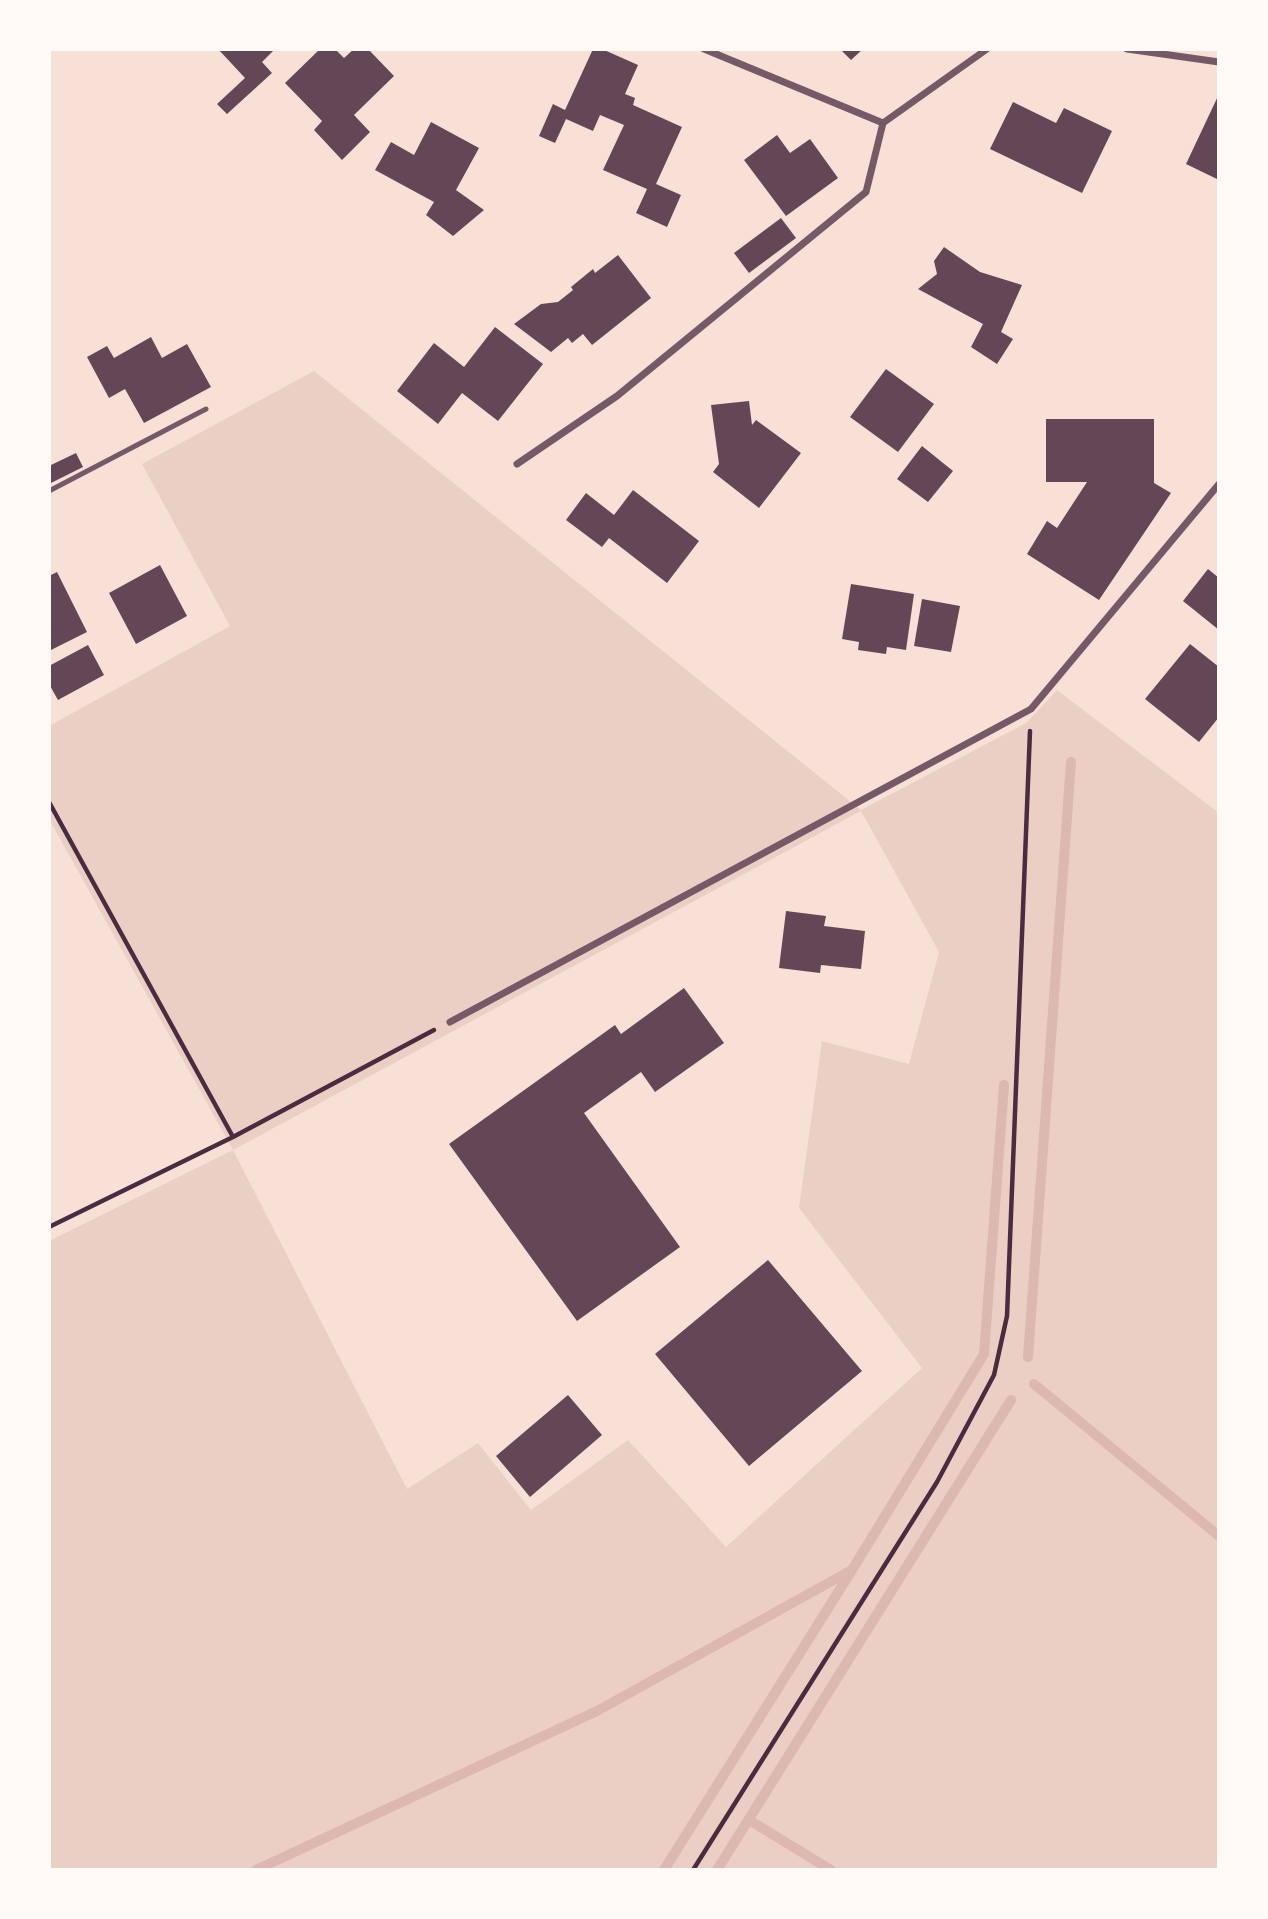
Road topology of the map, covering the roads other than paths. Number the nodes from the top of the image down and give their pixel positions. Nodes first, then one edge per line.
1 (704, 49) edge
2 (987, 49) edge
3 (1127, 49) edge
4 (1219, 62) edge
5 (883, 123) junction
6 (206, 409) dead end
7 (517, 464) dead end
8 (1219, 484) edge
9 (49, 491) edge
10 (450, 1022) road end

1 - 5 street
2 - 5 street
3 - 4 street
5 - 7 street
6 - 9 lane
8 - 10 street

